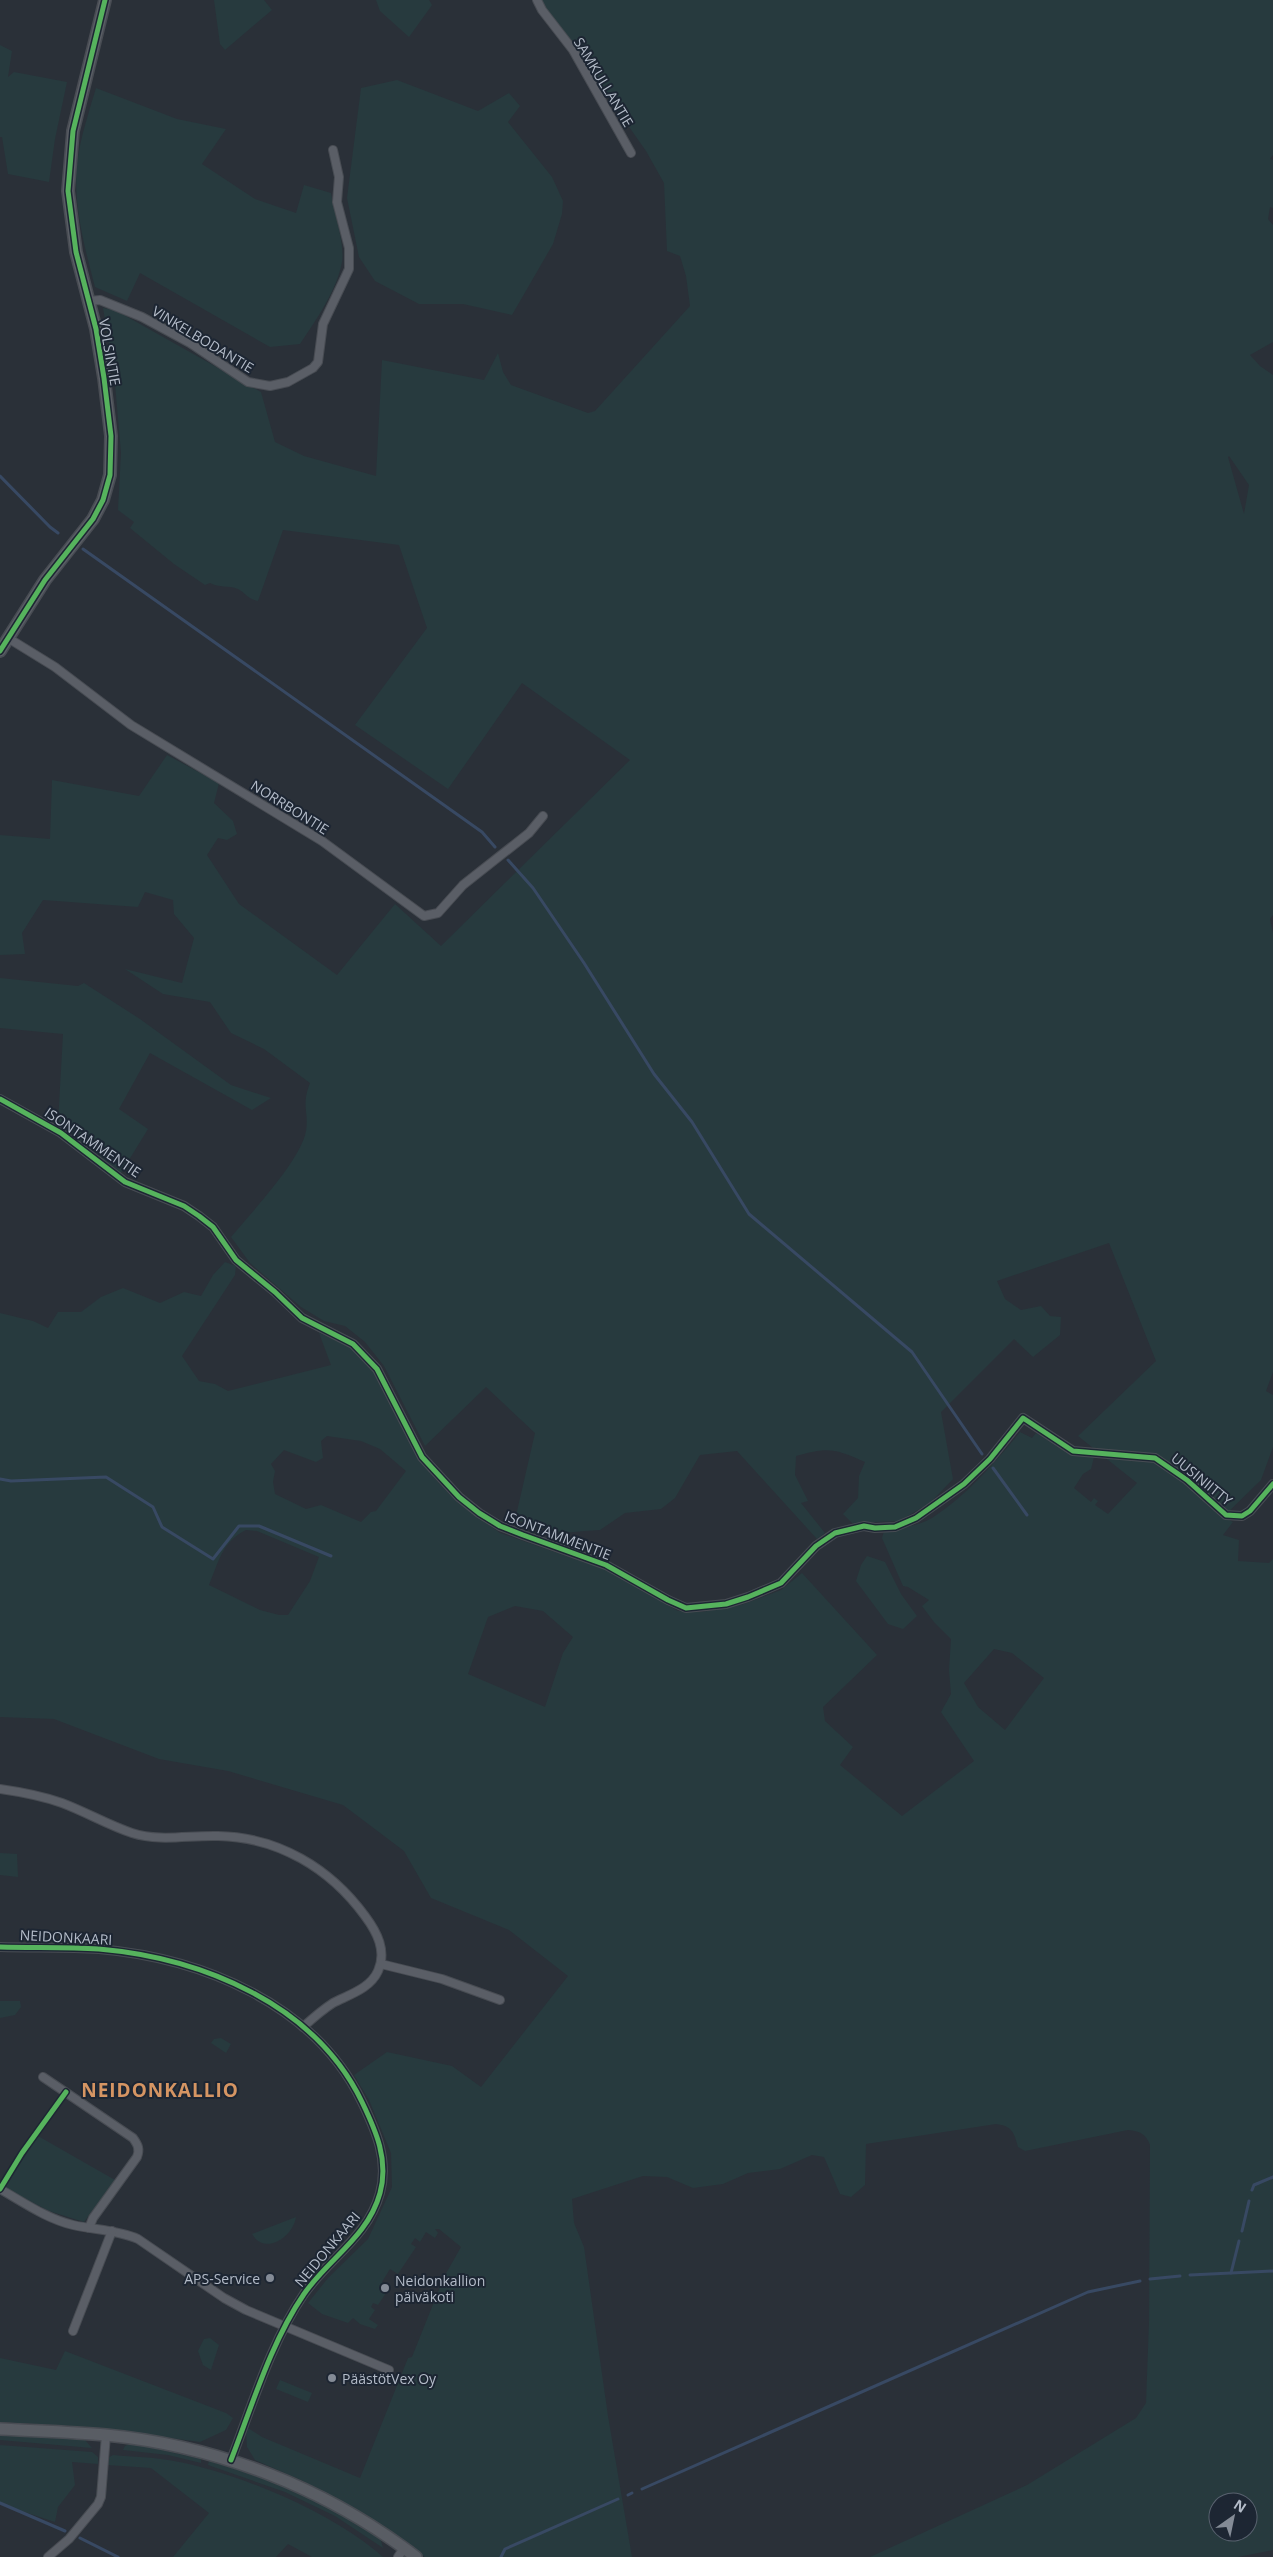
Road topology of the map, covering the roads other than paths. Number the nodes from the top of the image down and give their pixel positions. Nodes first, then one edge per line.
1 (104, 0) edge
2 (537, 0) edge
3 (332, 150) dead end
4 (631, 153) dead end
5 (89, 301) junction
6 (8, 638) junction
7 (0, 651) edge
8 (543, 816) dead end
9 (0, 1099) edge
10 (1023, 1418) joint
11 (1273, 1484) edge
12 (0, 1789) edge
13 (0, 1947) edge
14 (381, 1964) junction
15 (500, 2000) dead end
16 (304, 2027) junction
17 (43, 2077) dead end
18 (0, 2189) edge
19 (89, 2228) junction
20 (112, 2231) junction
21 (285, 2326) junction
22 (73, 2331) dead end
23 (389, 2370) dead end
24 (0, 2429) edge
25 (106, 2435) junction
26 (231, 2460) junction
27 (401, 2553) edge
28 (48, 2557) edge
29 (416, 2557) edge

1 - 5 street, VOLSINTIE
2 - 4 street, SAMKULLANTIE
3 - 5 street, VINKELBODANTIE
5 - 6 street, VOLSINTIE
6 - 7 street, VOLSINTIE
6 - 8 street, NORRBONTIE
9 - 10 street, ISONTAMMENTIE
10 - 11 street, UUSINIITTY
12 - 14 street
13 - 16 street, NEIDONKAARI
14 - 15 street
14 - 16 street
16 - 21 street, NEIDONKAARI
17 - 19 street
18 - 19 street
19 - 20 street
20 - 21 street
20 - 22 street
21 - 23 street
21 - 26 street, NEIDONKAARI
24 - 25 street
25 - 26 street
25 - 28 street
26 - 27 street
27 - 29 street

